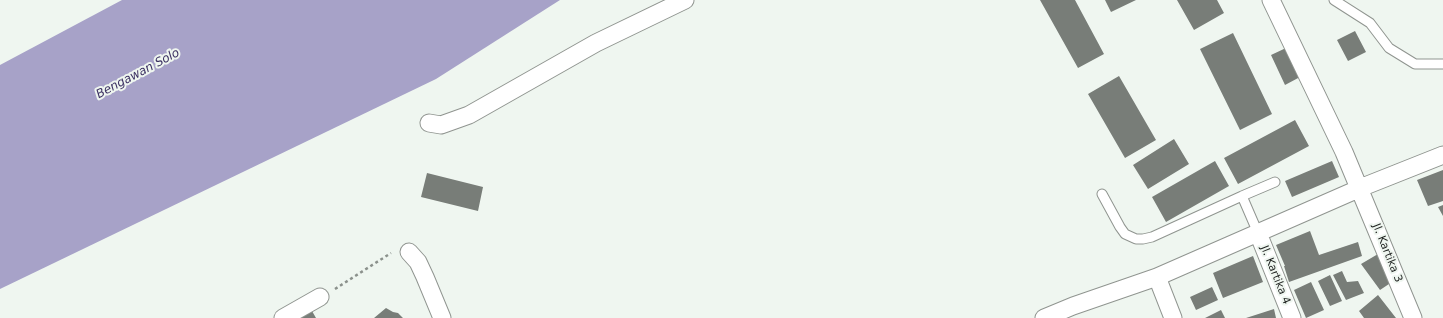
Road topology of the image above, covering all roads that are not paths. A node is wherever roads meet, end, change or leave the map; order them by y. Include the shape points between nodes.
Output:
1 (685, 0) edge
2 (1271, 0) edge
3 (1334, 0) edge
4 (1443, 64) edge
5 (429, 123) dead end
6 (1443, 155) edge
7 (1356, 181) junction
8 (1275, 182) dead end
9 (1102, 194) dead end
10 (1242, 196) junction
11 (1258, 232) junction
12 (409, 252) road end
13 (1156, 277) junction
14 (320, 297) road end
15 (1055, 316) edge
16 (283, 318) edge
17 (442, 318) edge
18 (1173, 318) edge
19 (1292, 318) edge
20 (1414, 318) edge

1 - 5 street via 596,43 469,115 441,125
2 - 7 street, Jl. Kartika 3
3 - 4 lane via 1370,23 1389,48 1415,64
6 - 7 street
7 - 11 street
7 - 20 street, Jl. Kartika 3
8 - 10 lane
9 - 10 lane via 1120,228 1136,239 1152,237
10 - 11 lane
11 - 13 street
11 - 19 street, Jl. Kartika 4
12 - 17 street via 418,262
13 - 15 street
13 - 18 street
14 - 16 street

